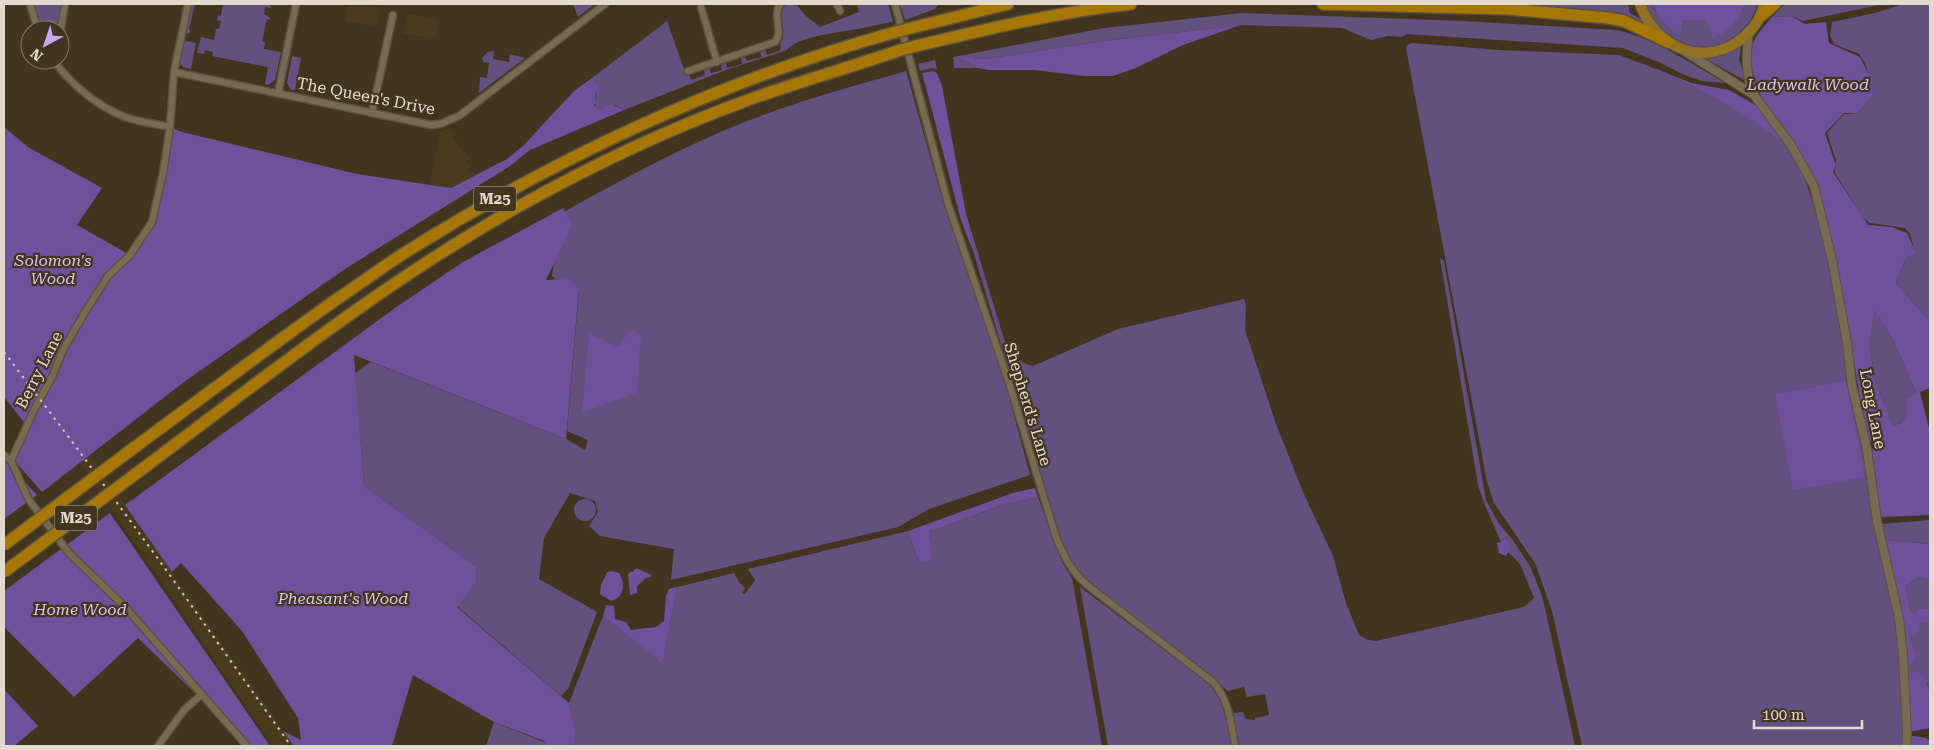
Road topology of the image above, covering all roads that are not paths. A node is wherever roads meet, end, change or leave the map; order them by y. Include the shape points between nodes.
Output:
1 (30, 4) edge
2 (65, 4) edge
3 (188, 4) edge
4 (296, 4) edge
5 (605, 4) edge
6 (780, 4) edge
7 (837, 4) edge
8 (895, 4) edge
9 (1008, 4) edge
10 (1131, 4) edge
11 (1323, 4) edge
12 (1640, 4) edge
13 (1764, 4) edge
14 (1775, 4) edge
15 (700, 7) dead end
16 (840, 11) dead end
17 (393, 15) dead end
18 (1761, 16) junction
19 (35, 20) edge
20 (62, 20) edge
21 (1749, 32) junction
22 (1668, 42) junction
23 (1679, 48) junction
24 (717, 62) junction
25 (61, 70) edge
26 (688, 71) dead end
27 (174, 72) junction
28 (278, 94) junction
29 (1754, 95) junction
30 (372, 113) junction
31 (170, 127) junction
32 (4, 455) edge
33 (10, 460) junction
34 (4, 545) edge
35 (4, 572) edge
36 (202, 694) junction
37 (158, 746) edge
38 (246, 746) edge
39 (1235, 746) edge
40 (1906, 746) edge

1 - 19 street
2 - 20 street
3 - 27 street, Berry Lane
4 - 28 street
5 - 30 street, The Queen's Drive via 459,116 431,125
6 - 24 street via 776,14 779,32 776,41
7 - 16 street
8 - 39 street, Shepherd's Lane via 948,204 1064,558 1077,577 1213,682 1228,708
9 - 34 highway, M25, bridge via 817,55 742,82 627,130 517,186 405,253 291,332
10 - 35 highway, M25, bridge via 999,26 901,50 746,101 639,146 524,204 415,269 312,341
11 - 22 highway via 1508,10 1608,18 1624,21
12 - 22 main road via 1654,30
13 - 18 main road
14 - 18 highway
15 - 24 street
17 - 30 street
18 - 21 main road
21 - 23 main road via 1722,50 1703,53
21 - 29 street, Long Lane via 1746,66
22 - 23 main road
23 - 29 street, Long Lane
24 - 26 street
25 - 31 street via 74,86 99,105 126,118
27 - 28 street, The Queen's Drive
27 - 31 street, Berry Lane
28 - 30 street, The Queen's Drive
29 - 40 street, Long Lane via 1791,145 1814,186 1832,260 1877,521 1899,618
31 - 33 street, Berry Lane via 161,188 152,222 130,256 108,276 85,312
32 - 33 street
33 - 36 street via 29,500 69,553 126,608
36 - 37 street via 184,710
36 - 38 street

